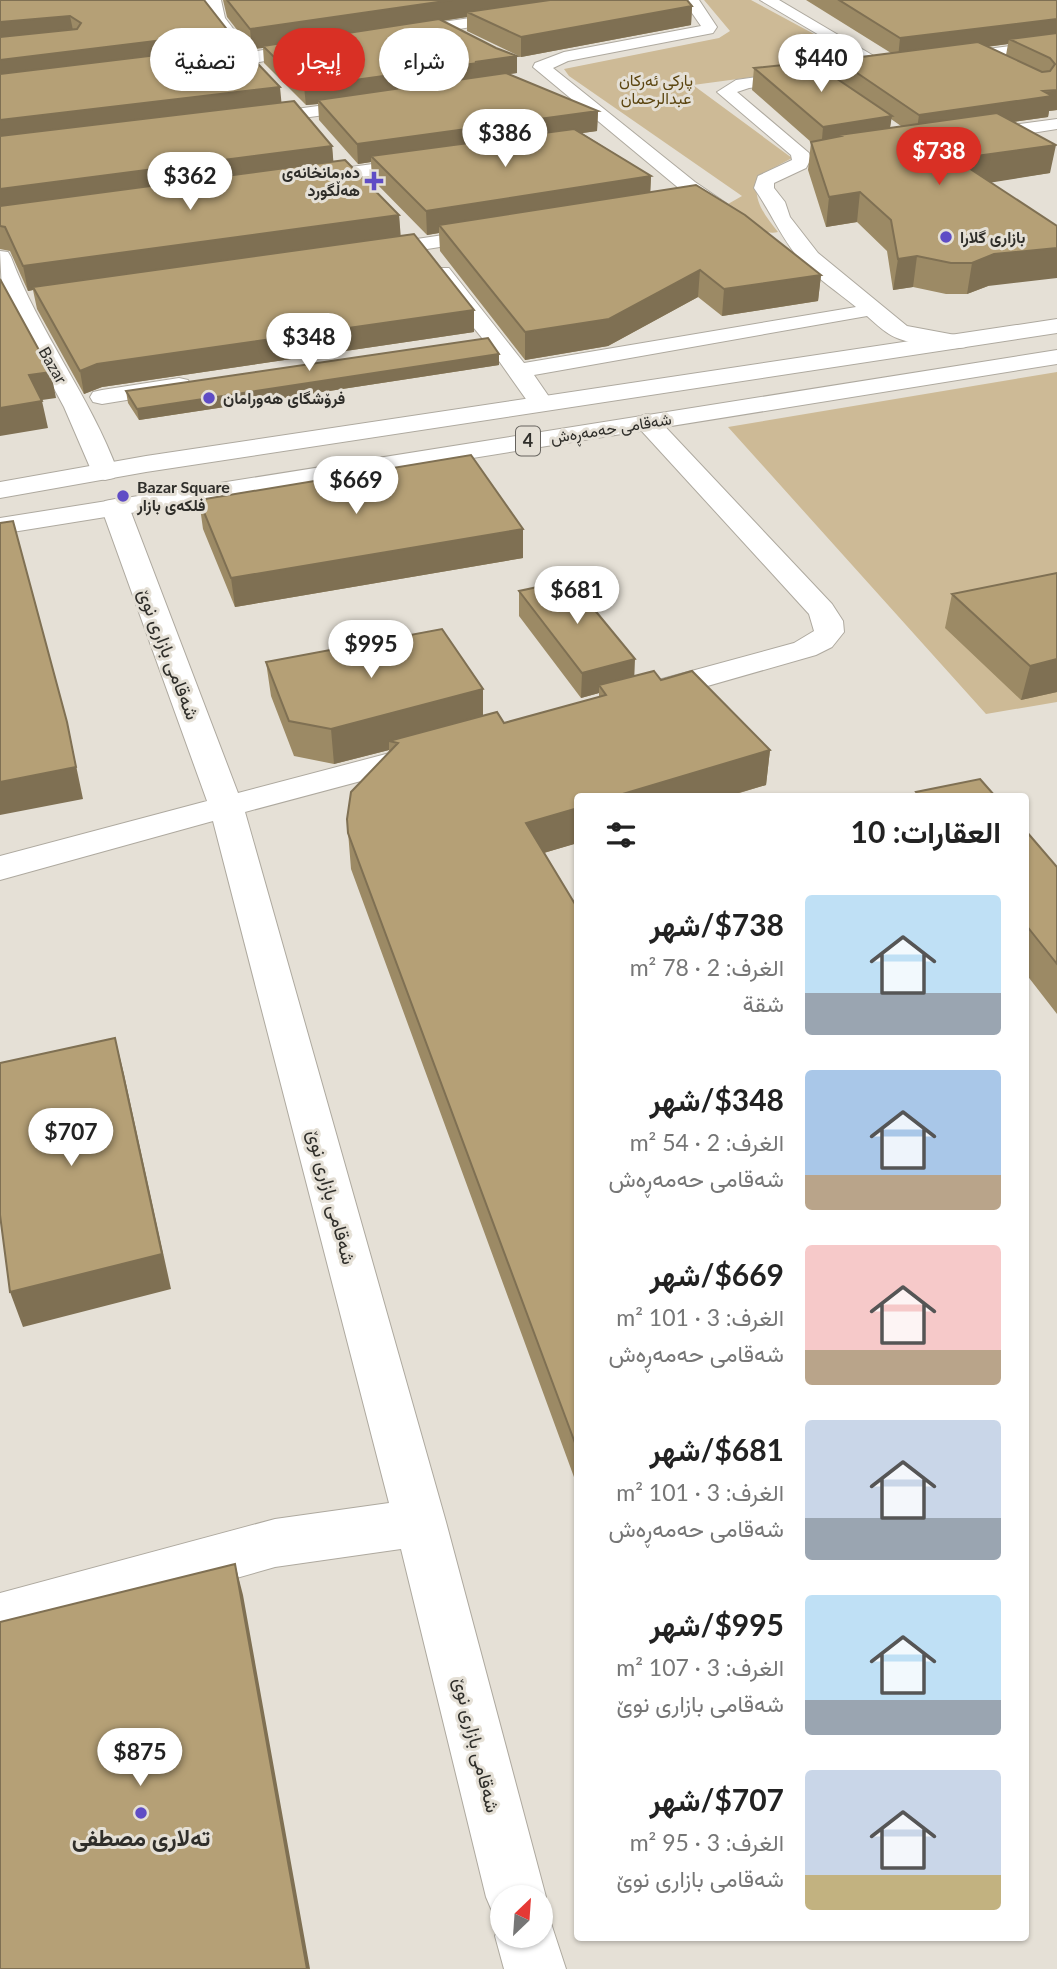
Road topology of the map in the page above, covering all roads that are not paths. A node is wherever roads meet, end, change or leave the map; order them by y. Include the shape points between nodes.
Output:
1 (214, 0) edge
2 (691, 0) edge
3 (768, 0) edge
4 (529, 14) edge
5 (440, 27) joint
6 (224, 28) edge
7 (434, 28) edge
8 (1057, 45) edge
9 (977, 55) junction
10 (938, 60) edge
11 (890, 66) edge
12 (1002, 67) edge
13 (867, 69) junction
14 (259, 70) edge
15 (265, 76) edge
16 (806, 76) junction
17 (838, 93) edge
18 (283, 95) edge
19 (389, 101) edge
20 (301, 114) junction
21 (234, 122) edge
22 (1057, 124) edge
23 (1022, 129) junction
24 (318, 134) edge
25 (625, 136) junction
26 (604, 138) dead end
27 (953, 139) edge
28 (1045, 141) edge
29 (335, 153) dead end
30 (825, 158) edge
31 (439, 161) edge
32 (799, 164) junction
33 (352, 173) junction
34 (284, 183) edge
35 (369, 191) edge
36 (709, 199) junction
37 (681, 204) edge
38 (403, 227) dead end
39 (749, 228) edge
40 (505, 232) edge
41 (781, 243) junction
42 (421, 245) junction
43 (352, 255) edge
44 (0, 257) edge
45 (42, 298) edge
46 (18, 302) junction
47 (1057, 326) edge
48 (866, 335) junction
49 (958, 342) junction
50 (1057, 357) edge
51 (517, 371) junction
52 (198, 383) edge
53 (102, 397) dead end
54 (542, 404) junction
55 (647, 422) junction
56 (0, 490) edge
57 (110, 490) junction
58 (0, 526) edge
59 (621, 700) edge
60 (450, 747) edge
61 (226, 808) junction
62 (0, 868) edge
63 (420, 1522) junction
64 (0, 1619) edge
65 (513, 1885) edge
66 (529, 1948) edge
67 (535, 1969) edge

1 - 6 main road via 217,19
2 - 25 main road via 707,30 565,57 541,67 539,74
3 - 13 main road via 871,57 876,62
4 - 5 main road
5 - 7 main road
8 - 9 main road
9 - 10 main road
9 - 12 main road
11 - 13 main road
13 - 16 main road
14 - 15 main road
16 - 17 main road
16 - 32 main road via 736,85 726,92 800,153 803,159
18 - 20 main road
19 - 20 main road
20 - 21 main road
20 - 24 main road
22 - 23 main road
23 - 27 main road
23 - 28 main road
25 - 26 main road
25 - 36 main road
29 - 33 main road
30 - 32 main road
31 - 33 main road
32 - 41 main road via 765,180
33 - 34 main road
33 - 35 main road
36 - 37 main road
36 - 39 main road
38 - 42 main road
40 - 42 main road
41 - 48 main road
41 - 49 main road via 810,258 899,331
42 - 43 main road
42 - 51 main road via 483,341
44 - 46 main road, Bazar
45 - 46 main road
46 - 57 main road, Bazar via 65,383 100,456
47 - 49 main road, شەقامی حەمەڕەش / 4
48 - 49 main road, شەقامی حەمەڕەش / 4
48 - 51 main road
48 - 54 main road, شەقامی حەمەڕەش / 4
50 - 55 main road, شەقامی حەمەڕەش / 4
51 - 54 main road
52 - 53 main road
54 - 57 main road, شەقامی حەمەڕەش / 4
55 - 57 main road, شەقامی حەمەڕەش / 4
55 - 59 main road via 811,597 828,621 829,632 805,649
56 - 57 main road, شەقامی حەمەڕەش / 4
57 - 58 main road, شەقامی حەمەڕەش / 4
57 - 61 main road, شەقامی بازاری نوێ
60 - 61 main road
61 - 62 main road
61 - 63 main road, شەقامی بازاری نوێ
63 - 64 main road via 275,1543
63 - 65 main road, شەقامی بازاری نوێ
66 - 67 main road

